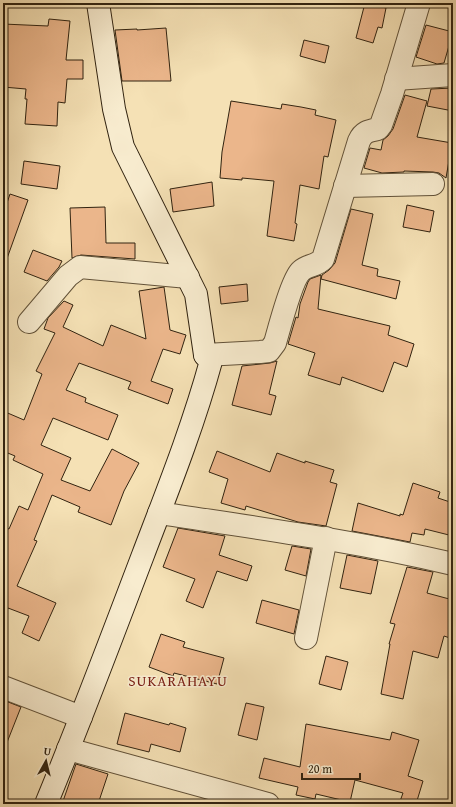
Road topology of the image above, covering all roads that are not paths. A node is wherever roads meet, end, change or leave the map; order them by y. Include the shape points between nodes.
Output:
1 (98, 3) edge
2 (419, 3) edge
3 (453, 75) edge
4 (396, 79) junction
5 (433, 184) dead end
6 (345, 186) junction
7 (188, 277) junction
8 (29, 322) dead end
9 (205, 355) junction
10 (159, 513) junction
11 (326, 538) junction
12 (453, 564) edge
13 (306, 638) dead end
14 (3, 687) edge
15 (81, 717) junction
16 (68, 749) junction
17 (46, 804) edge
18 (268, 804) edge

1 - 7 street via 122,147
2 - 4 street
3 - 4 street
4 - 6 street via 380,127 365,132 359,141
5 - 6 street
6 - 9 street via 323,259 301,271 295,281 275,343 269,350 260,352
7 - 8 street via 80,267 68,276
7 - 9 street via 196,294
9 - 10 street via 211,361 203,392
10 - 11 street
10 - 15 street
11 - 12 street
11 - 13 street
14 - 15 street
15 - 16 street
16 - 17 street
16 - 18 street

